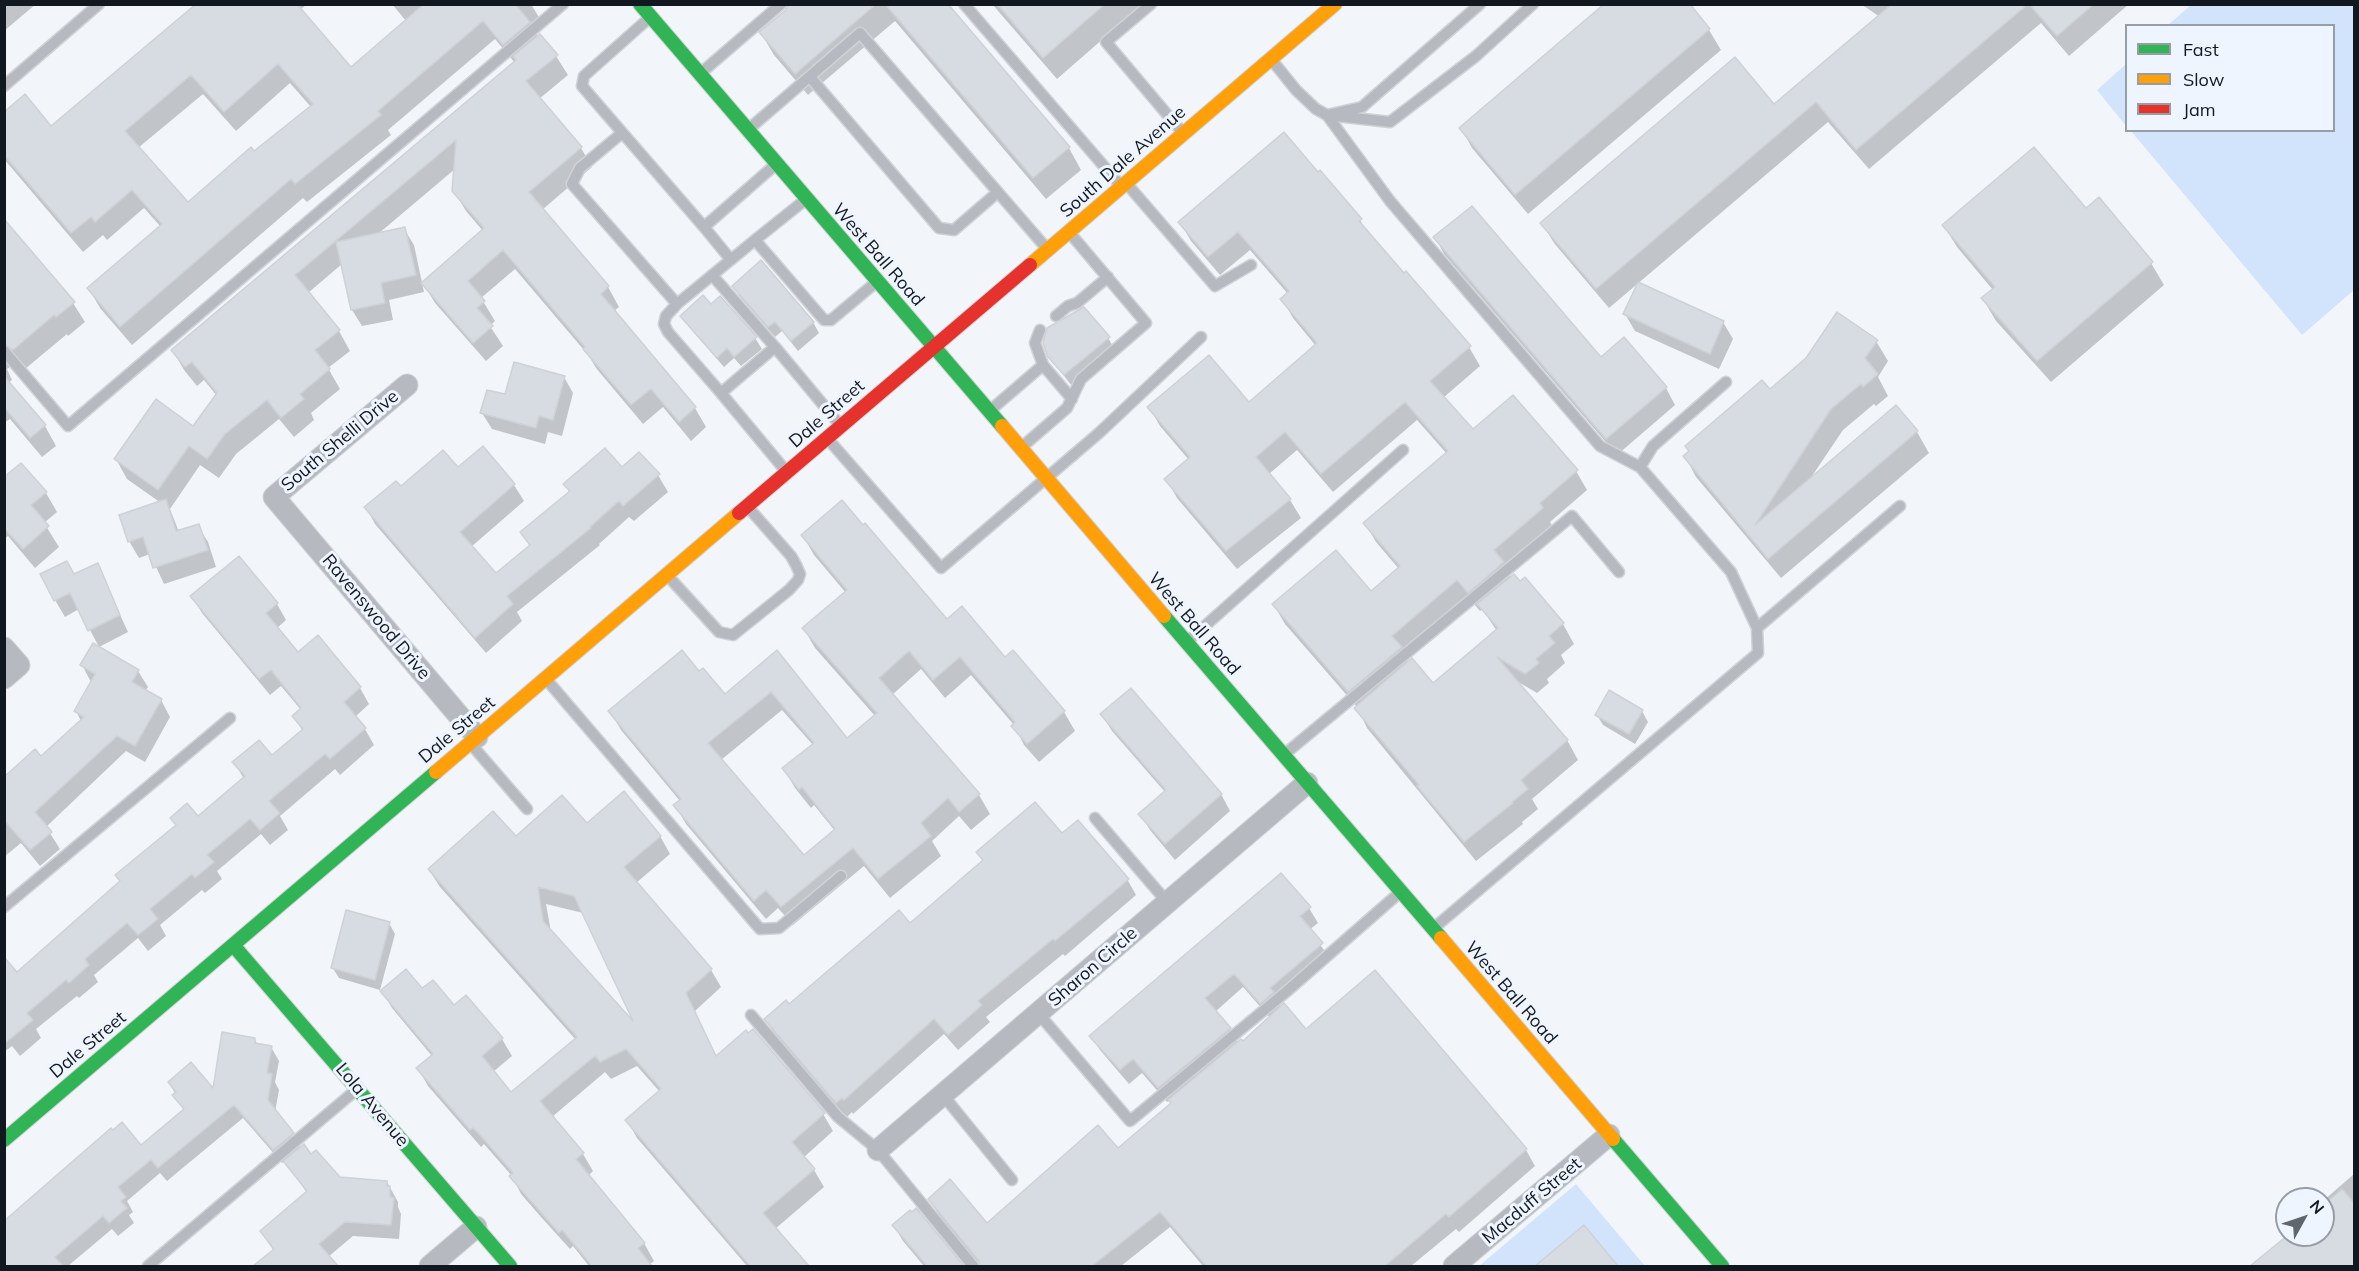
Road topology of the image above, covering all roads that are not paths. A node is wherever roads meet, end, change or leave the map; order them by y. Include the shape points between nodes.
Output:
1 (99, 4) edge
2 (562, 4) edge
3 (640, 4) edge
4 (781, 4) edge
5 (964, 4) edge
6 (1151, 4) edge
7 (1480, 4) edge
8 (1533, 4) edge
9 (1330, 6) edge
10 (650, 17) junction
11 (1271, 59) junction
12 (700, 74) junction
13 (810, 76) junction
14 (4, 86) edge
15 (1327, 115) junction
16 (748, 130) junction
17 (622, 133) junction
18 (1184, 134) junction
19 (776, 164) junction
20 (1124, 185) junction
21 (998, 192) junction
22 (806, 200) junction
23 (704, 227) junction
24 (1069, 232) junction
25 (755, 240) junction
26 (1048, 250) junction
27 (731, 260) junction
28 (1251, 265) dead end
29 (712, 275) junction
30 (1108, 277) junction
31 (877, 282) junction
32 (677, 304) junction
33 (1056, 316) dead end
34 (1040, 330) dead end
35 (1201, 338) dead end
36 (775, 347) junction
37 (933, 347) junction
38 (4, 351) edge
39 (1042, 365) junction
40 (1726, 382) dead end
41 (407, 384) dead end
42 (721, 393) junction
43 (1072, 399) junction
44 (988, 412) junction
45 (841, 426) junction
46 (827, 438) junction
47 (1020, 448) junction
48 (1403, 450) dead end
49 (1640, 466) junction
50 (787, 472) junction
51 (1045, 477) junction
52 (274, 497) joint
53 (747, 506) junction
54 (1900, 506) dead end
55 (1619, 572) dead end
56 (667, 575) junction
57 (1757, 628) junction
58 (1186, 642) junction
59 (4, 648) edge
60 (12, 672) edge
61 (546, 678) junction
62 (230, 718) dead end
63 (474, 740) junction
64 (1283, 755) junction
65 (1307, 783) junction
66 (527, 809) dead end
67 (1095, 818) dead end
68 (841, 876) dead end
69 (1400, 891) junction
70 (1167, 902) junction
71 (4, 907) edge
72 (1433, 930) junction
73 (233, 945) junction
74 (1038, 1013) junction
75 (751, 1015) dead end
76 (358, 1088) junction
77 (943, 1095) junction
78 (1609, 1135) junction
79 (4, 1140) edge
80 (878, 1150) junction
81 (1012, 1180) dead end
82 (476, 1227) junction
83 (148, 1266) edge
84 (430, 1266) edge
85 (510, 1266) edge
86 (973, 1266) edge
87 (1454, 1266) edge
88 (1722, 1266) edge

1 - 14 lane
2 - 38 lane via 68,426
3 - 10 street, West Ball Road
4 - 12 lane
5 - 20 lane
6 - 18 lane via 1106,42
7 - 15 lane via 1362,107
8 - 15 lane via 1476,56 1390,122
9 - 11 street, South Dale Avenue
10 - 12 street, West Ball Road
10 - 17 lane via 581,81
11 - 15 lane via 1296,90
11 - 18 street, South Dale Avenue
12 - 16 street, West Ball Road
13 - 16 lane
13 - 21 lane via 939,228 954,230
13 - 21 lane via 860,33
15 - 49 lane via 1390,201 1600,446
16 - 19 street, West Ball Road
17 - 23 lane
17 - 32 lane via 580,168 572,183
18 - 20 street, South Dale Avenue
19 - 22 street, West Ball Road
19 - 23 lane
20 - 24 street, South Dale Avenue
20 - 28 lane via 1215,286
21 - 26 lane
22 - 25 lane
22 - 31 street, West Ball Road
23 - 27 lane
24 - 26 street, South Dale Avenue
24 - 30 lane
25 - 27 lane
25 - 31 lane via 824,320 831,320
26 - 37 street, South Dale Avenue
27 - 29 lane
29 - 32 lane
29 - 36 lane
30 - 33 lane
30 - 43 lane via 1146,323 1081,379
31 - 37 street, West Ball Road
32 - 42 lane via 664,324
34 - 39 lane via 1035,344
35 - 51 lane via 1099,433
36 - 42 lane
36 - 45 lane
37 - 44 street, West Ball Road
37 - 45 street, Dale Street
39 - 43 lane
39 - 44 lane
40 - 49 lane via 1653,446
41 - 52 street, South Shelli Drive
42 - 50 lane
43 - 47 lane via 1067,408
44 - 47 street, West Ball Road
45 - 46 street, Dale Street
46 - 50 street, Dale Street
46 - 51 lane via 941,568
47 - 51 street, West Ball Road
48 - 58 lane
49 - 57 lane via 1731,572
50 - 53 street, Dale Street
51 - 58 street, West Ball Road
52 - 63 street, Ravenswood Drive
53 - 56 street, Dale Street
53 - 56 lane via 796,565 800,574 789,590 733,635 719,632
54 - 57 lane
55 - 64 lane via 1572,516
56 - 61 street, Dale Street
57 - 72 lane via 1758,653
58 - 64 street, West Ball Road
59 - 60 street
61 - 63 street, Dale Street
61 - 68 lane via 760,929 779,928
62 - 71 lane
63 - 66 lane
63 - 73 street, Dale Street
64 - 65 street, West Ball Road
65 - 69 street, West Ball Road
65 - 70 street, Sharon Circle
67 - 70 lane
69 - 72 street, West Ball Road
69 - 74 lane via 1130,1121
70 - 74 street, Sharon Circle
72 - 78 street, West Ball Road
73 - 76 street, Lola Avenue
73 - 79 street, Dale Street
74 - 77 street, Sharon Circle
75 - 80 lane via 838,1117
76 - 82 street, Lola Avenue
76 - 83 lane
77 - 80 street, Sharon Circle
77 - 81 lane
78 - 87 street, Macduff Street
78 - 88 street, West Ball Road
80 - 86 lane
82 - 84 street
82 - 85 street, Lola Avenue

